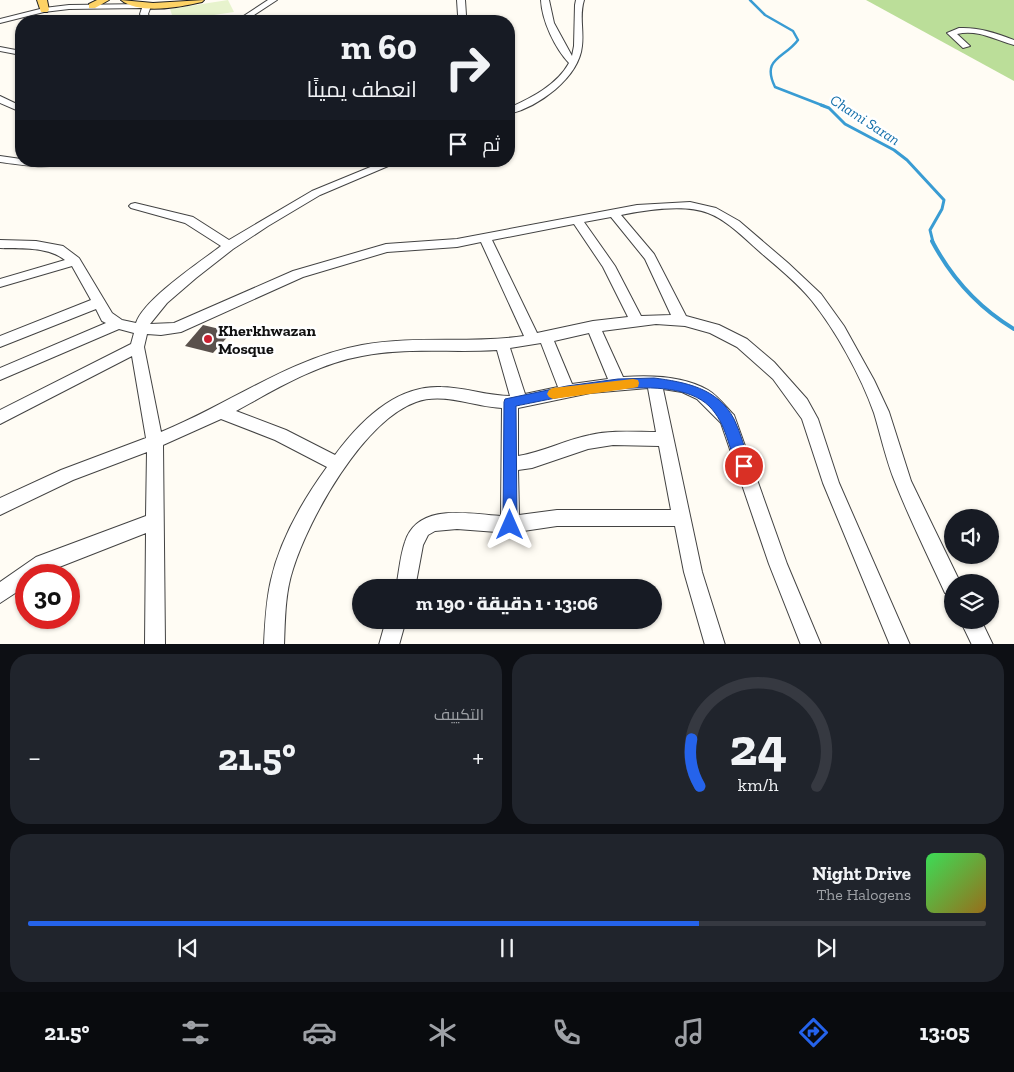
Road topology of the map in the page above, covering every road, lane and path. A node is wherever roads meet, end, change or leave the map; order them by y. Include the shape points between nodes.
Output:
1 (104, 0) edge
2 (126, 0) edge
3 (198, 0) edge
4 (272, 0) edge
5 (461, 0) edge
6 (545, 0) edge
7 (580, 0) edge
8 (43, 5) edge
9 (92, 6) junction
10 (147, 6) junction
11 (15, 15) edge
12 (16, 15) edge
13 (144, 15) edge
14 (249, 15) edge
15 (462, 15) edge
16 (0, 21) edge
17 (1014, 43) edge
18 (966, 46) dead end
19 (0, 49) edge
20 (15, 52) edge
21 (573, 62) junction
22 (0, 99) edge
23 (15, 105) edge
24 (515, 108) edge
25 (0, 159) edge
26 (15, 161) edge
27 (380, 167) edge
28 (134, 206) dead end
29 (613, 212) junction
30 (576, 219) junction
31 (485, 237) junction
32 (0, 244) edge
33 (228, 246) junction
34 (75, 261) junction
35 (0, 284) edge
36 (99, 302) junction
37 (681, 321) junction
38 (638, 322) junction
39 (118, 324) junction
40 (593, 326) junction
41 (140, 329) junction
42 (539, 338) junction
43 (0, 342) edge
44 (502, 344) junction
45 (137, 347) junction
46 (0, 374) edge
47 (654, 383) junction
48 (618, 384) junction
49 (567, 391) junction
50 (515, 401) junction
51 (220, 412) junction
52 (0, 417) edge
53 (666, 439) junction
54 (155, 442) junction
55 (510, 464) junction
56 (338, 465) junction
57 (0, 506) edge
58 (681, 518) junction
59 (156, 521) junction
60 (510, 525) junction
61 (43, 564) edge
62 (946, 574) edge
63 (407, 579) edge
64 (15, 583) edge
65 (0, 592) edge
66 (393, 629) edge
67 (975, 629) edge
68 (155, 644) edge
69 (274, 644) edge
70 (389, 644) edge
71 (715, 644) edge
72 (811, 644) edge
73 (900, 644) edge
74 (983, 644) edge

1 - 9 main road
2 - 10 main road
3 - 10 main road
4 - 14 street
5 - 15 street
6 - 21 street via 546,11 568,59
7 - 21 street via 577,7 577,56
8 - 9 street
8 - 12 street
9 - 10 street
10 - 13 street
11 - 16 street
17 - 18 street via 974,31 951,33
19 - 20 street
21 - 24 street via 550,90
22 - 23 street
25 - 26 street
27 - 33 street via 316,193
28 - 33 street via 188,220
29 - 30 street
29 - 37 street via 650,257
29 - 62 street via 664,205 690,205 712,210 735,224 816,297 867,380 903,481
30 - 31 street
30 - 38 street via 609,266
31 - 41 street via 368,253 298,274 176,328
31 - 42 street
32 - 34 street via 59,249
33 - 41 street via 162,300
34 - 35 street
34 - 36 street
36 - 39 street via 107,317
36 - 43 street
37 - 38 street
37 - 73 street via 719,330 743,344 776,375 808,415 850,532
38 - 40 street
39 - 41 street
39 - 46 street
40 - 42 street
40 - 48 street
41 - 45 street
42 - 44 street
42 - 49 street
44 - 50 street
44 - 51 street via 404,345 344,355
45 - 52 street
45 - 54 street
47 - 48 street
47 - 53 street
47 - 72 street via 699,392 713,402 728,420 778,564
48 - 49 street
49 - 50 street
50 - 55 street
50 - 56 street via 437,392 398,403 377,418
51 - 54 street
51 - 56 street via 272,430
53 - 55 street via 613,438 588,442 532,461
53 - 58 street
54 - 57 street via 80,469
54 - 59 street
55 - 60 street
56 - 69 street via 300,526 283,570 275,613
58 - 60 street via 557,518
58 - 71 street via 692,572
59 - 61 street
59 - 68 street
60 - 63 street via 457,521 433,523 422,529 414,542
64 - 65 street
66 - 70 street
67 - 74 street

